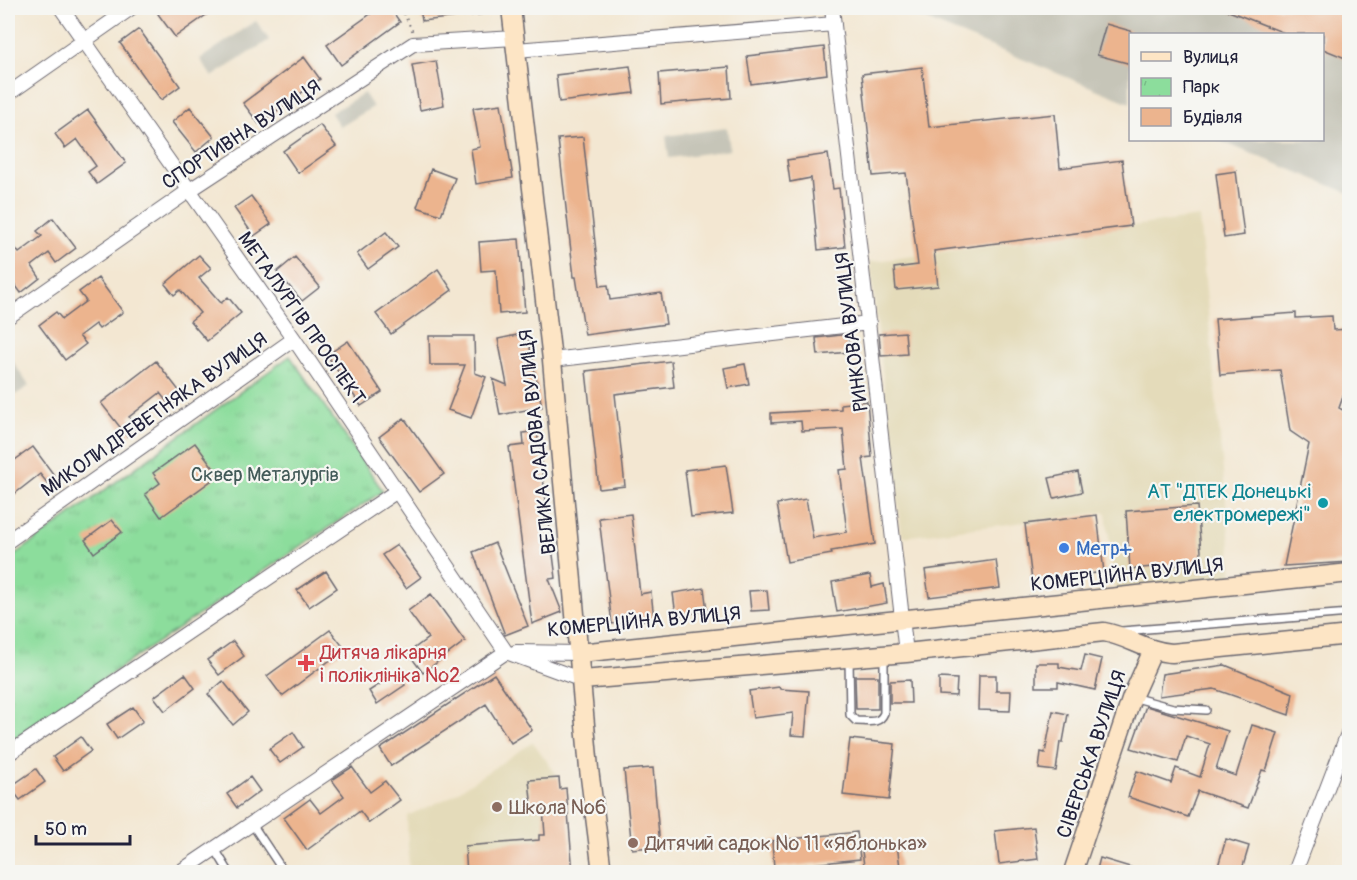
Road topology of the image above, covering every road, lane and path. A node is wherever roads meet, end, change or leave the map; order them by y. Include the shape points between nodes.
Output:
1 (61, 8) edge
2 (131, 8) edge
3 (401, 8) edge
4 (512, 8) edge
5 (832, 8) edge
6 (834, 24) junction
7 (85, 40) junction
8 (418, 44) junction
9 (515, 44) junction
10 (8, 94) edge
11 (190, 190) junction
12 (8, 317) edge
13 (869, 322) junction
14 (294, 339) junction
15 (552, 360) junction
16 (397, 491) junction
17 (8, 541) edge
18 (1350, 573) edge
19 (1350, 613) edge
20 (904, 621) junction
21 (821, 627) junction
22 (1104, 632) junction
23 (1350, 635) edge
24 (1153, 650) junction
25 (506, 652) junction
26 (906, 652) junction
27 (579, 653) junction
28 (884, 654) junction
29 (849, 657) junction
30 (825, 659) junction
31 (582, 680) junction
32 (1132, 698) junction
33 (1206, 710) dead end
34 (1350, 728) edge
35 (8, 753) edge
36 (252, 824) junction
37 (215, 849) junction
38 (180, 873) edge
39 (229, 873) edge
40 (284, 873) edge
41 (602, 873) edge
42 (1073, 873) edge
43 (1295, 873) edge

1 - 7 street, МЕТАЛУРГІВ ПРОСПЕКТ
2 - 7 street
3 - 8 path
4 - 9 street, ВЕЛИКА САДОВА ВУЛИЦЯ
5 - 6 street, РИНКОВА ВУЛИЦЯ
6 - 9 street, СПОРТИВНА ВУЛИЦЯ
6 - 13 street, РИНКОВА ВУЛИЦЯ
7 - 10 street
7 - 11 street, МЕТАЛУРГІВ ПРОСПЕКТ
8 - 9 street, СПОРТИВНА ВУЛИЦЯ
8 - 11 street, СПОРТИВНА ВУЛИЦЯ via 412,44
9 - 15 street, ВЕЛИКА САДОВА ВУЛИЦЯ
11 - 12 street, СПОРТИВНА ВУЛИЦЯ
11 - 14 street, МЕТАЛУРГІВ ПРОСПЕКТ
13 - 15 street
13 - 20 street, РИНКОВА ВУЛИЦЯ
14 - 16 street, МЕТАЛУРГІВ ПРОСПЕКТ
14 - 17 street, МИКОЛИ ДРЕВЕТНЯКА ВУЛИЦЯ
15 - 27 street, ВЕЛИКА САДОВА ВУЛИЦЯ
16 - 25 street, МЕТАЛУРГІВ ПРОСПЕКТ
16 - 35 street
18 - 20 street, КОМЕРЦІЙНА ВУЛИЦЯ
19 - 22 lane
20 - 21 street, КОМЕРЦІЙНА ВУЛИЦЯ
20 - 26 street, РИНКОВА ВУЛИЦЯ
21 - 27 street, КОМЕРЦІЙНА ВУЛИЦЯ
21 - 30 street
22 - 24 street, КОМЕРЦІЙНА ВУЛИЦЯ
22 - 26 street, КОМЕРЦІЙНА ВУЛИЦЯ
23 - 24 street, КОМЕРЦІЙНА ВУЛИЦЯ via 1181,652
24 - 32 street, СІВЕРСЬКА ВУЛИЦЯ
25 - 27 street, КОМЕРЦІЙНА ВУЛИЦЯ
25 - 31 street, КОМЕРЦІЙНА ВУЛИЦЯ
25 - 36 street
26 - 28 street, КОМЕРЦІЙНА ВУЛИЦЯ
27 - 31 street, ВЕЛИКА САДОВА ВУЛИЦЯ
28 - 29 street, КОМЕРЦІЙНА ВУЛИЦЯ
28 - 29 lane via 884,713 877,722 856,721 850,715
29 - 30 street, КОМЕРЦІЙНА ВУЛИЦЯ
30 - 31 street, КОМЕРЦІЙНА ВУЛИЦЯ
31 - 41 street, ВЕЛИКА САДОВА ВУЛИЦЯ
32 - 33 lane via 1173,708
32 - 42 street, СІВЕРСЬКА ВУЛИЦЯ
34 - 43 street
36 - 37 street
36 - 40 lane
37 - 38 street
37 - 39 lane

